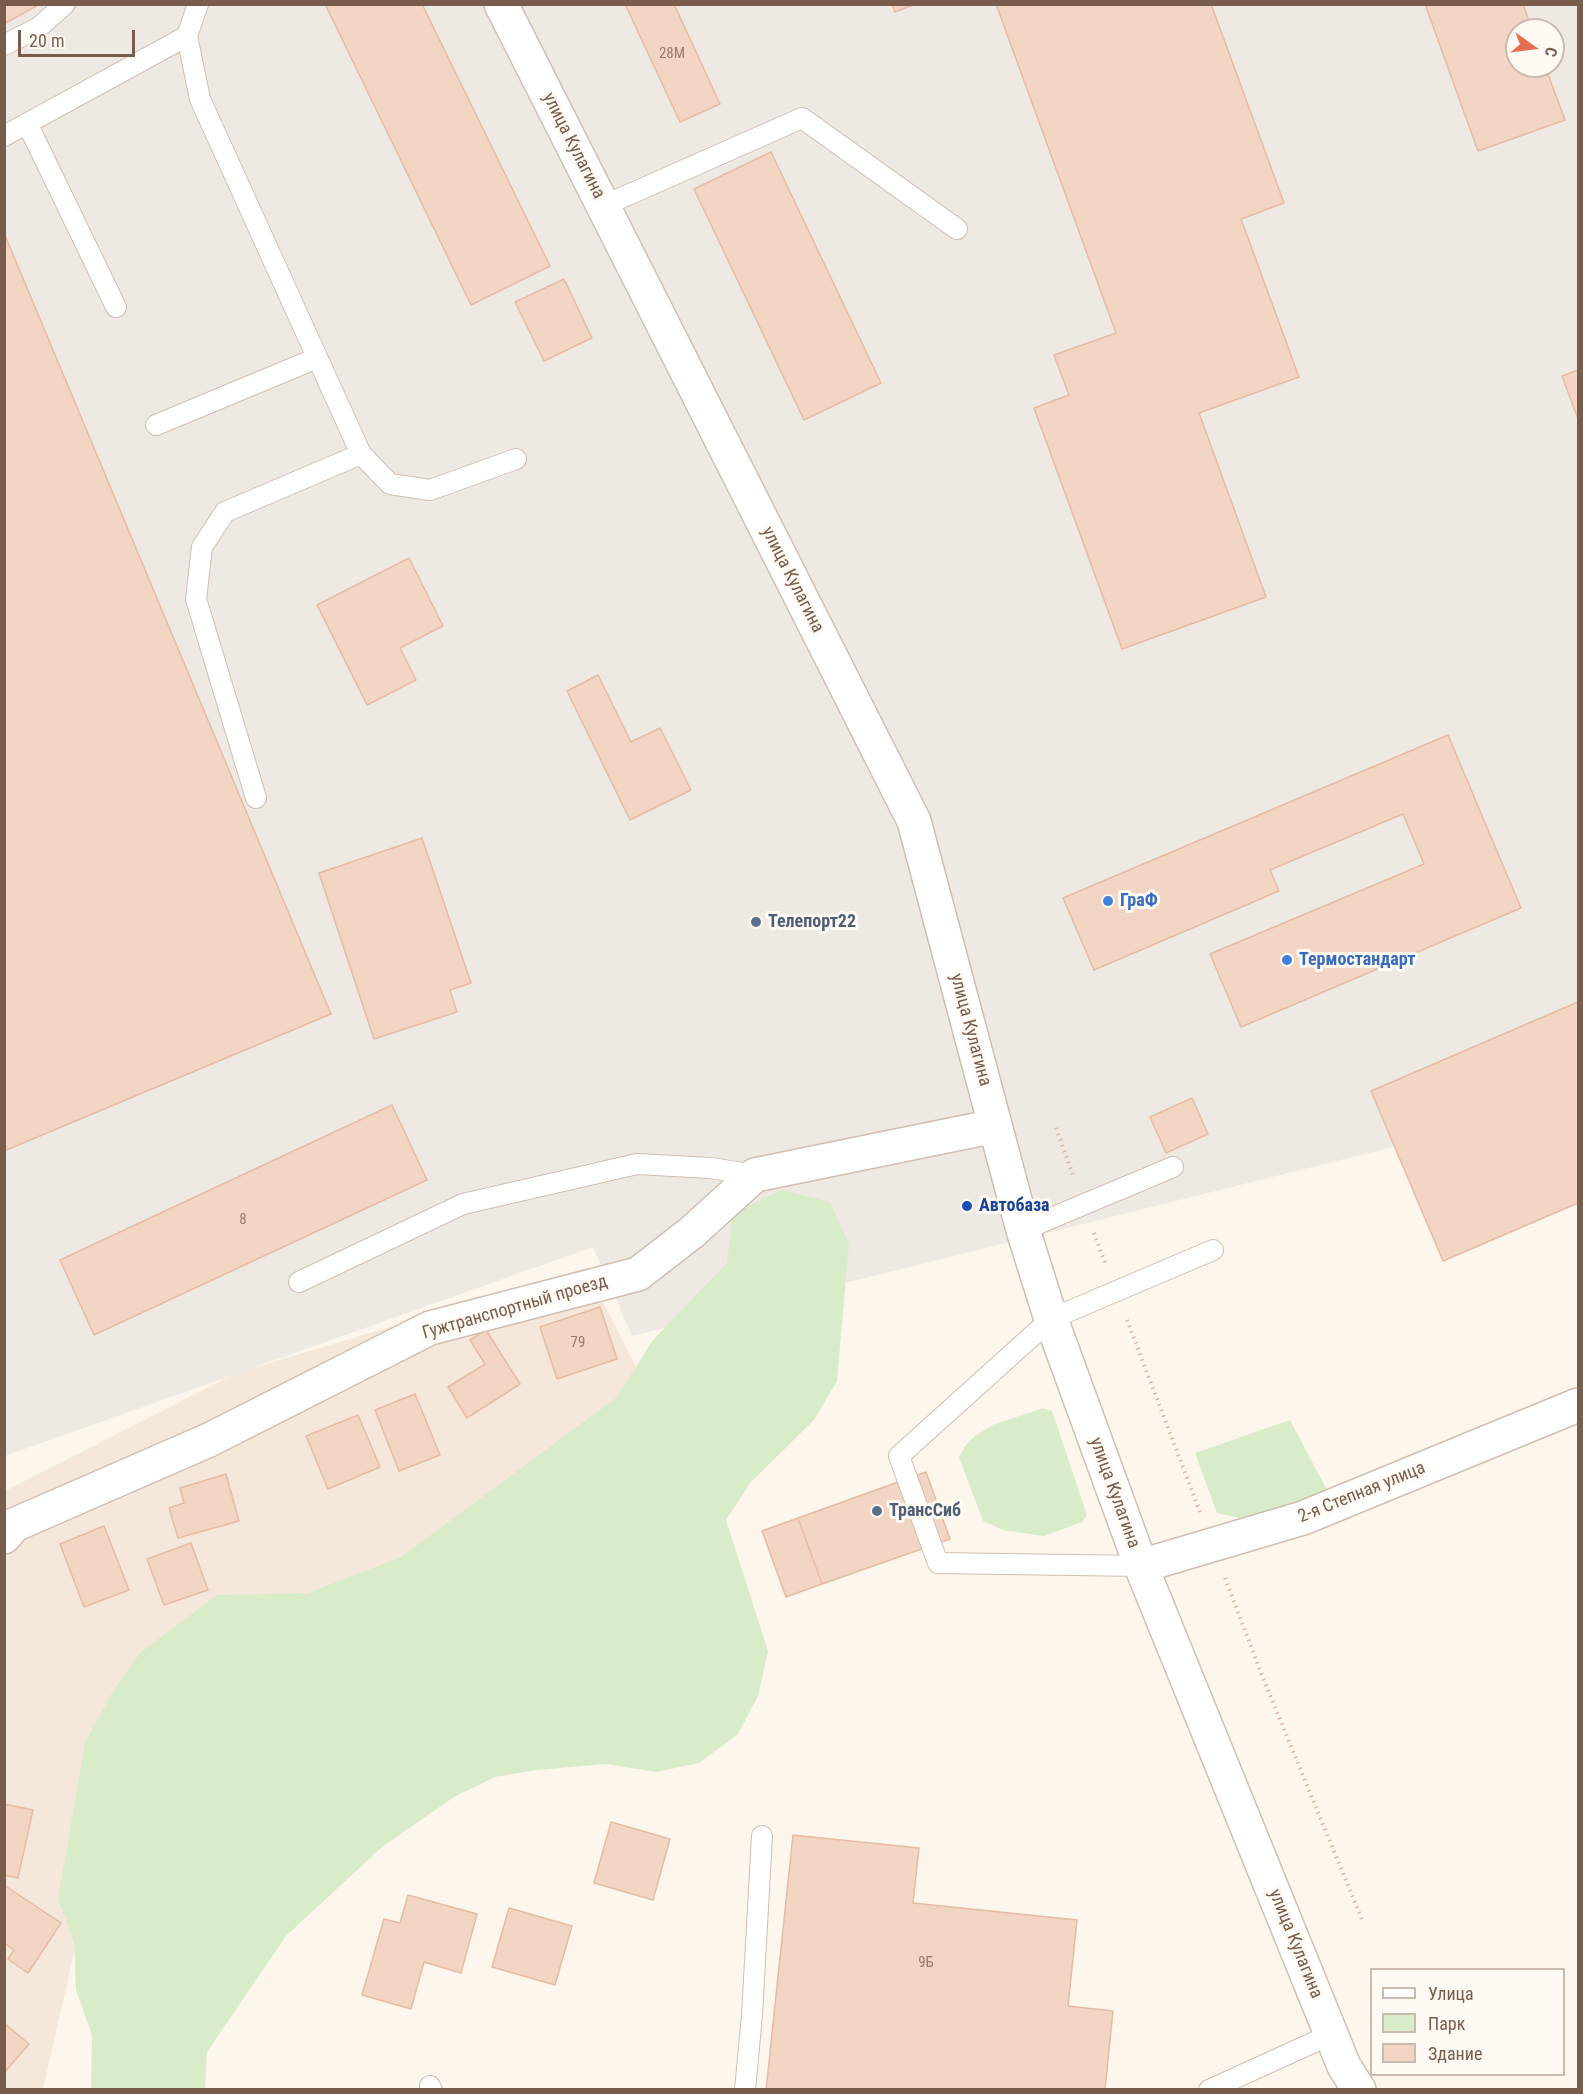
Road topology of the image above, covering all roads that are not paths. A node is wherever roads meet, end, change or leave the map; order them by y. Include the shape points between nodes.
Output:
1 (65, 4) edge
2 (198, 4) edge
3 (501, 4) edge
4 (187, 36) junction
5 (4, 45) edge
6 (28, 125) junction
7 (4, 136) edge
8 (603, 206) junction
9 (957, 230) dead end
10 (116, 307) dead end
11 (317, 358) junction
12 (156, 425) dead end
13 (361, 454) junction
14 (516, 459) dead end
15 (256, 798) dead end
16 (995, 1126) junction
17 (1173, 1167) dead end
18 (755, 1174) junction
19 (1023, 1230) junction
20 (1213, 1250) dead end
21 (299, 1282) dead end
22 (1051, 1319) junction
23 (1578, 1405) edge
24 (4, 1537) edge
25 (1141, 1566) junction
26 (762, 1836) dead end
27 (1332, 2034) junction
28 (745, 2090) edge
29 (1209, 2090) edge
30 (1359, 2090) edge

1 - 5 lane via 38,27
2 - 4 lane
3 - 8 street, улица Кулагина
4 - 6 lane
4 - 11 lane via 200,99
6 - 7 lane
6 - 10 lane
8 - 9 lane via 802,118
8 - 16 street, улица Кулагина via 914,821
11 - 12 lane
11 - 13 lane
13 - 14 lane via 390,484 430,490
13 - 15 lane via 225,512 202,547 196,599
16 - 18 street
16 - 19 street, улица Кулагина
17 - 19 lane
18 - 21 lane via 637,1164 463,1204
18 - 24 street, Гужтранспортный проезд via 691,1233 638,1274 430,1328 209,1440 14,1525
19 - 22 street, улица Кулагина
20 - 22 lane
22 - 25 street, улица Кулагина
22 - 25 lane via 899,1456 938,1563
23 - 25 street, 2-я Степная улица via 1303,1518
25 - 27 street, улица Кулагина
26 - 28 lane
27 - 29 lane
27 - 30 street, улица Кулагина via 1344,2066

